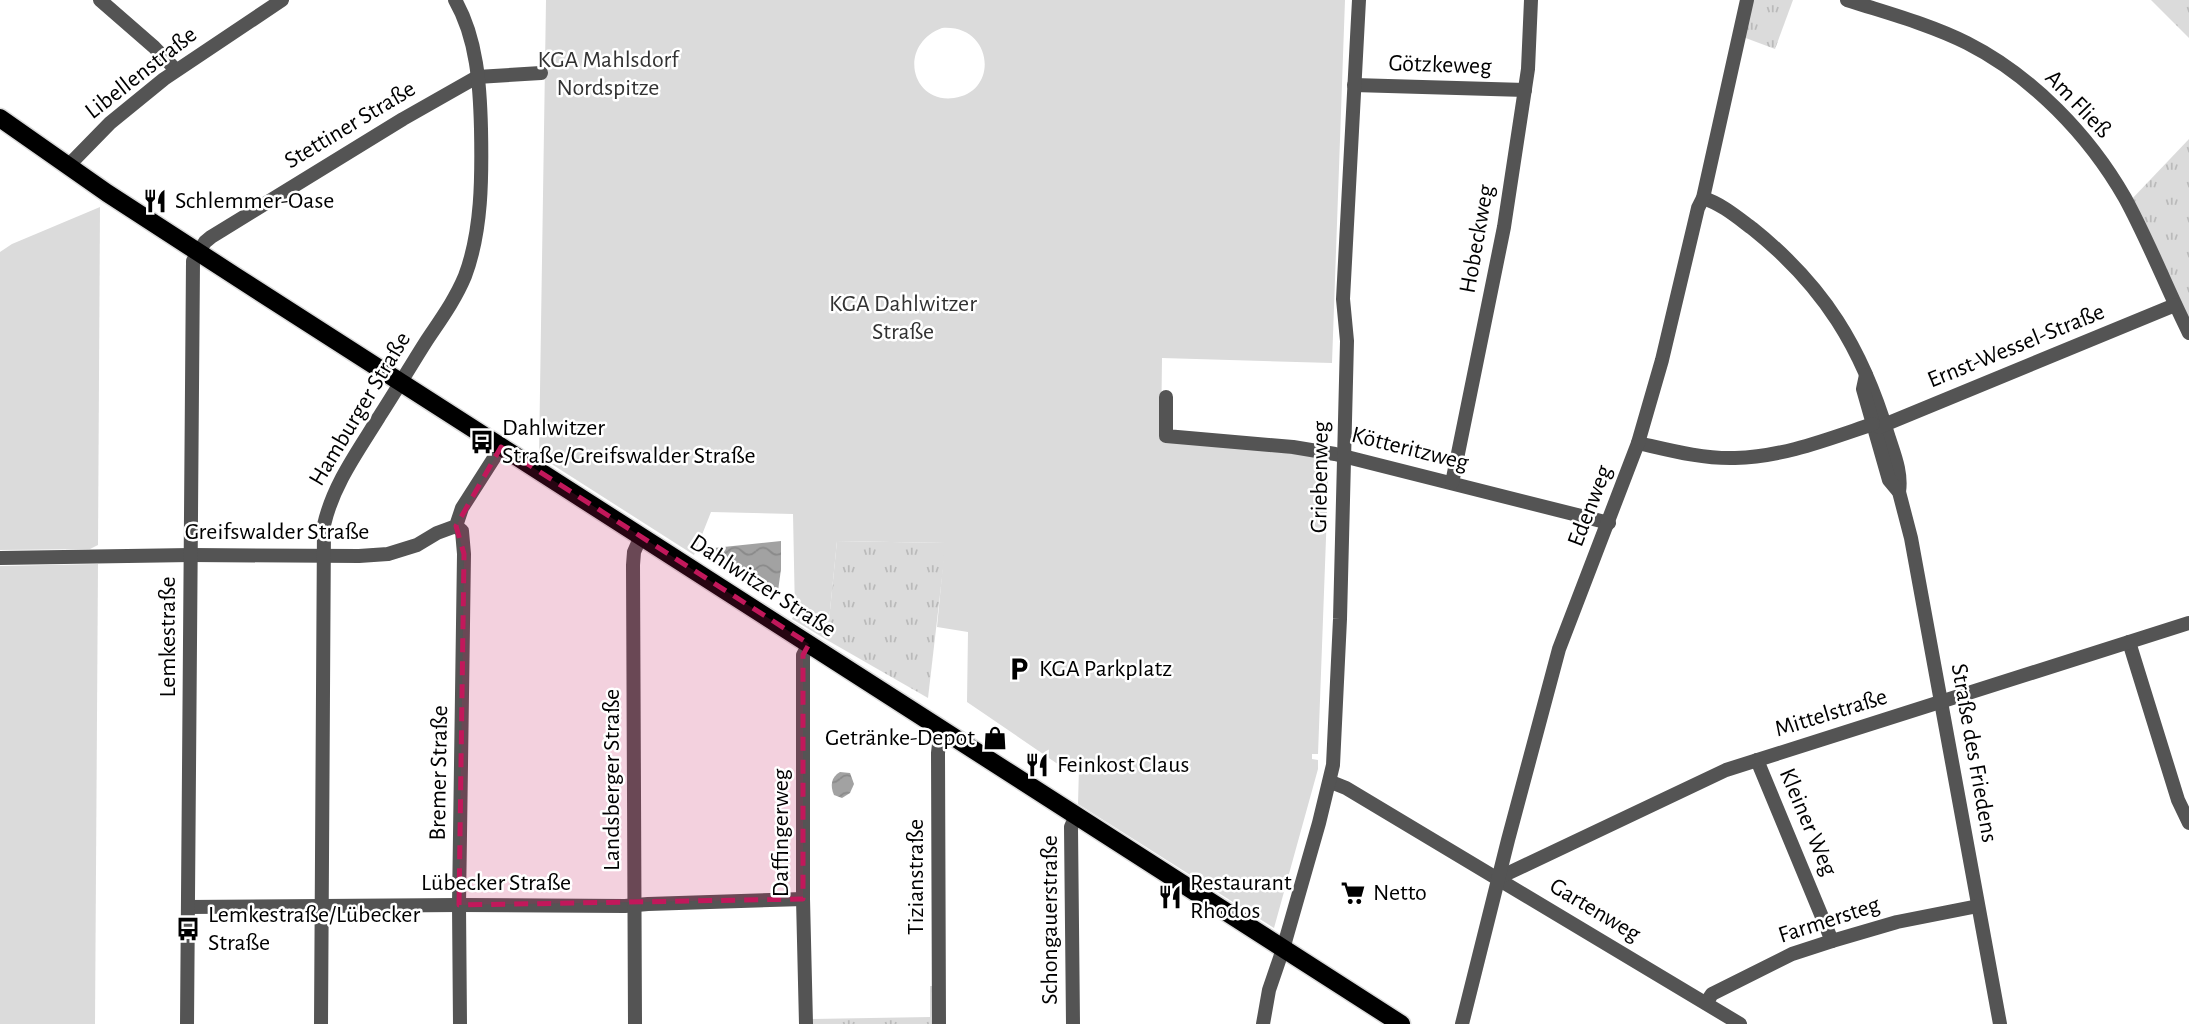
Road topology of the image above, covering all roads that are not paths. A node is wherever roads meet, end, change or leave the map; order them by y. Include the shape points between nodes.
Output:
1 (100, 0) edge
2 (282, 0) edge
3 (455, 0) edge
4 (1359, 0) edge
5 (1531, 0) edge
6 (1747, 0) edge
7 (1847, 0) edge
8 (176, 70) junction
9 (541, 73) dead end
10 (477, 77) junction
11 (1354, 85) junction
12 (1525, 90) junction
13 (0, 118) edge
14 (68, 166) junction
15 (1703, 198) junction
16 (198, 252) junction
17 (2175, 305) junction
18 (2189, 333) edge
19 (401, 383) junction
20 (1166, 397) dead end
21 (1877, 426) junction
22 (1638, 443) junction
23 (501, 447) junction
24 (1343, 457) junction
25 (1452, 483) junction
26 (1609, 523) junction
27 (456, 526) junction
28 (641, 536) junction
29 (191, 555) junction
30 (323, 555) junction
31 (0, 558) edge
32 (2189, 623) edge
33 (2129, 642) junction
34 (809, 644) junction
35 (1942, 702) junction
36 (946, 732) junction
37 (1757, 760) junction
38 (1331, 782) junction
39 (1076, 816) junction
40 (2189, 823) edge
41 (1498, 878) junction
42 (803, 900) junction
43 (321, 905) junction
44 (459, 905) junction
45 (635, 905) junction
46 (1978, 906) junction
47 (188, 907) junction
48 (1832, 941) junction
49 (1283, 949) junction
50 (1706, 1003) junction
51 (187, 1024) edge
52 (321, 1024) edge
53 (460, 1024) edge
54 (635, 1024) edge
55 (806, 1024) edge
56 (939, 1024) edge
57 (1073, 1024) edge
58 (1263, 1024) edge
59 (1401, 1024) edge
60 (1462, 1024) edge
61 (1740, 1024) edge
62 (2000, 1024) edge

1 - 8 street
2 - 8 street, Libellenstraße
3 - 10 street, Hamburger Straße via 467,28
4 - 11 street, Griebenweg
5 - 12 street, Hobeckweg
6 - 15 street, Edenweg
7 - 17 street, Am Fließ via 1965,42 2000,62 2048,102 2087,144 2124,197
8 - 14 street, Libellenstraße via 118,116
9 - 10 street, Stettiner Straße
10 - 16 street, Stettiner Straße via 211,237
10 - 19 street, Hamburger Straße via 481,155 475,237 452,304
11 - 12 street, Götzkeweg
11 - 24 street, Griebenweg via 1343,299 1347,341
12 - 25 street, Hobeckweg via 1501,240
13 - 14 main road, Dahlwitzer Straße
14 - 16 main road, Dahlwitzer Straße
15 - 21 street, Straße des Friedens via 1714,201 1765,239 1809,283 1843,327 1873,386
15 - 22 street, Edenweg
16 - 19 main road, Dahlwitzer Straße
16 - 29 street, Lemkestraße via 192,266
17 - 18 street, Am Fließ
17 - 21 street, Ernst-Wessel-Straße
19 - 23 main road, Dahlwitzer Straße
19 - 30 street, Hamburger Straße via 338,486 325,518
20 - 24 street, Kötteritzweg via 1166,436 1293,447
21 - 22 street, Ernst-Wessel-Straße via 1781,453 1741,457
21 - 35 street, Straße des Friedens via 1900,474 1899,492
22 - 26 street, Edenweg
23 - 27 street via 462,508
23 - 28 main road, Dahlwitzer Straße
24 - 25 street, Kötteritzweg
24 - 38 street, Griebenweg
25 - 26 street, Kötteritzweg
26 - 41 street, Edenweg via 1559,649
27 - 30 street, Greifswalder Straße via 388,554
27 - 44 street, Bremer Straße via 462,531 464,554
28 - 34 main road, Dahlwitzer Straße
28 - 45 street, Landsberger Straße via 633,565
29 - 30 street, Greifswalder Straße
29 - 31 street, Greifswalder Straße
29 - 47 street, Lemkestraße
30 - 43 street, Hamburger Straße
32 - 33 street, Mittelstraße
33 - 35 street, Mittelstraße
33 - 40 street
34 - 36 main road, Dahlwitzer Straße
34 - 42 street, Daffingerweg via 803,655
35 - 37 street, Mittelstraße
35 - 46 street, Straße des Friedens
36 - 39 main road, Dahlwitzer Straße
36 - 56 street, Tizianstraße via 938,753
37 - 41 street, Mittelstraße via 1695,783
37 - 48 street, Kleiner Weg
38 - 41 street, Gartenweg
38 - 49 street, Griebenweg
39 - 49 main road, Dahlwitzer Straße
39 - 57 street, Schongauerstraße via 1071,827
41 - 50 street, Gartenweg
41 - 60 street, Edenweg
42 - 45 street, Lübecker Straße
42 - 55 street, Daffingerweg
43 - 44 street, Lübecker Straße
43 - 47 street, Lübecker Straße
43 - 52 street, Hamburger Straße
44 - 45 street, Lübecker Straße
44 - 53 street, Bremer Straße
45 - 54 street, Landsberger Straße
46 - 48 street, Farmersteg
46 - 62 street, Straße des Friedens
47 - 51 street, Lemkestraße
48 - 50 street, Farmersteg via 1755,972 1712,994
49 - 58 street, Griebenweg
49 - 59 main road, Dahlwitzer Straße
50 - 61 street, Gartenweg

